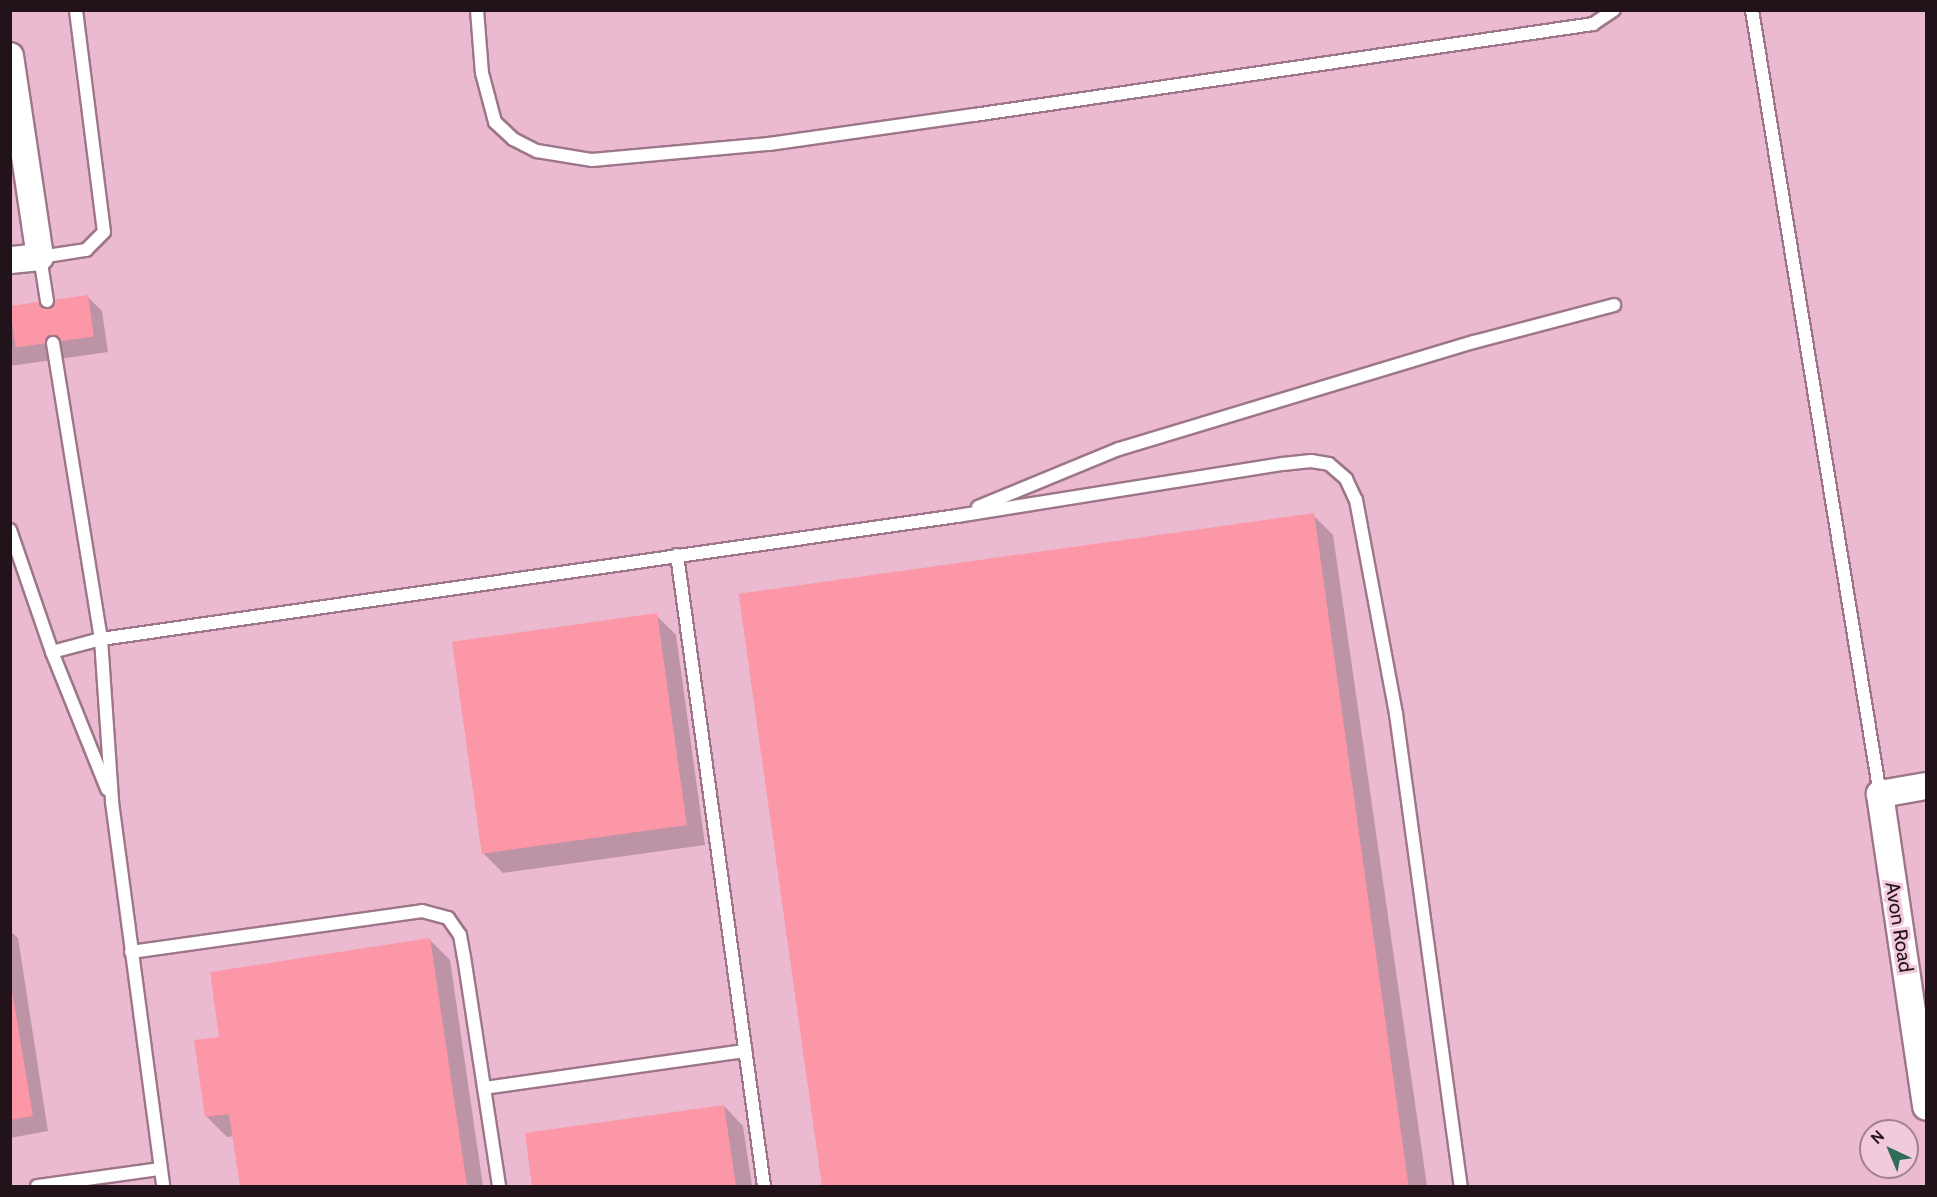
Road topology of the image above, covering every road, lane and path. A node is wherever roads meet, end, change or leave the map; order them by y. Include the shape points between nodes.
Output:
1 (76, 10) edge
2 (477, 10) edge
3 (1614, 10) edge
4 (1752, 10) edge
5 (10, 56) edge
6 (40, 257) junction
7 (10, 260) edge
8 (47, 301) dead end
9 (1614, 305) dead end
10 (53, 343) dead end
11 (957, 516) junction
12 (10, 530) edge
13 (677, 555) junction
14 (101, 639) junction
15 (52, 652) junction
16 (1926, 786) edge
17 (1880, 794) junction
18 (112, 802) junction
19 (131, 952) junction
20 (745, 1051) junction
21 (484, 1088) junction
22 (1926, 1107) edge
23 (160, 1169) junction
24 (37, 1186) edge
25 (163, 1186) edge
26 (499, 1186) edge
27 (764, 1186) edge
28 (1461, 1186) edge

1 - 6 lane via 104,232 86,250
2 - 3 lane via 482,73 495,122 513,140 537,151 592,160 769,144 974,115 1593,24
4 - 17 lane
5 - 6 street
6 - 7 street
6 - 8 lane
9 - 11 lane via 1463,345 1119,449
10 - 14 lane
11 - 13 lane
11 - 28 lane via 1311,461 1329,464 1346,479 1356,500 1396,714
12 - 15 lane
13 - 14 lane
13 - 20 lane
14 - 15 lane
14 - 18 lane
15 - 18 lane
16 - 17 street
17 - 22 street, Avon Road
18 - 19 lane
19 - 21 lane via 422,911 440,913 459,935
19 - 23 lane
20 - 21 lane
20 - 27 lane
21 - 26 lane
23 - 24 lane
23 - 25 lane

